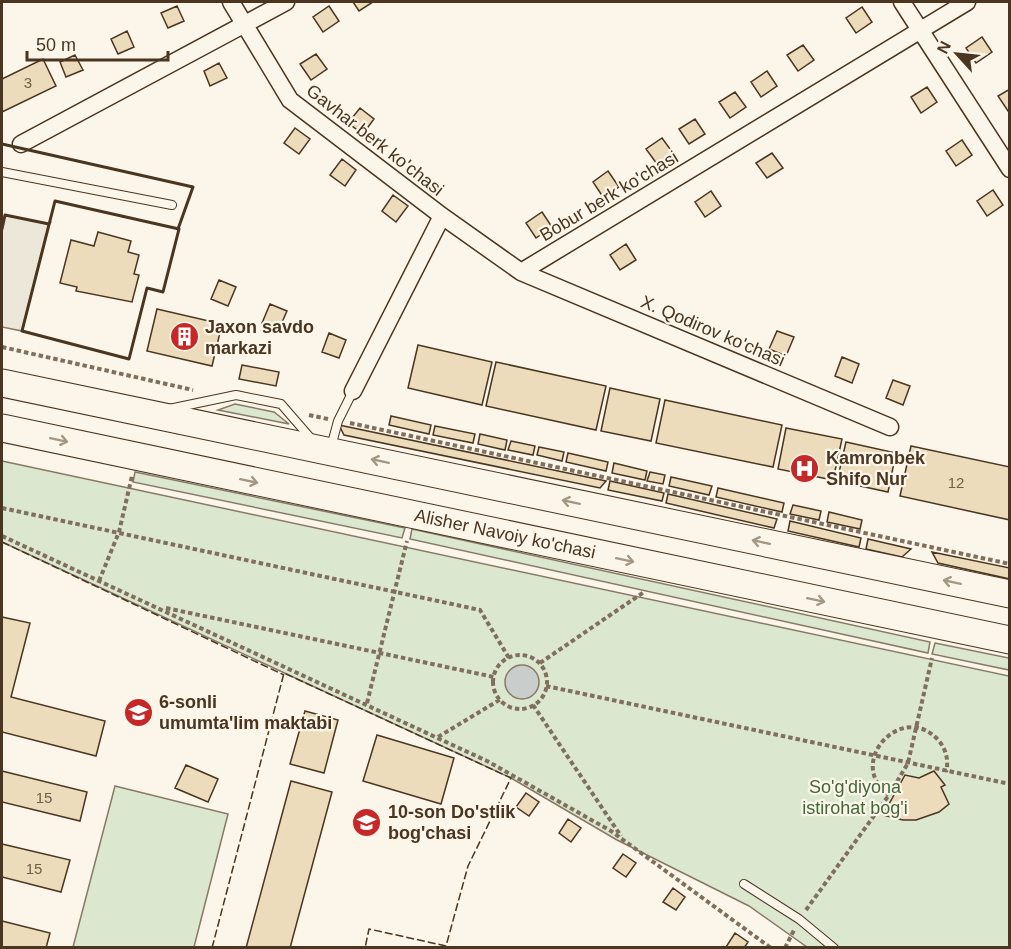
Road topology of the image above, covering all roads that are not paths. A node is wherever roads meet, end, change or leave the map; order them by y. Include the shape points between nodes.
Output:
1 (231, 2) edge
2 (286, 2) edge
3 (902, 2) edge
4 (967, 2) edge
5 (245, 24) junction
6 (920, 29) junction
7 (21, 144) dead end
8 (1010, 168) edge
9 (2, 172) edge
10 (172, 205) dead end
11 (442, 216) junction
12 (521, 272) junction
13 (2, 383) edge
14 (353, 391) joint
15 (148, 413) junction
16 (890, 427) dead end
17 (2, 428) edge
18 (325, 450) junction
19 (1010, 594) edge
20 (1010, 640) edge
21 (744, 884) dead end
22 (834, 948) edge

1 - 5 street, Gavhar berk ko'chasi
2 - 5 street
3 - 6 street
4 - 6 street, Bobur berk ko'chasi
5 - 7 street
5 - 11 street, Gavhar berk ko'chasi via 290,100
6 - 8 street
6 - 12 street, Bobur berk ko'chasi
9 - 10 lane
11 - 12 street
11 - 14 street
12 - 16 street, X. Qodirov ko'chasi
13 - 15 main road
14 - 18 lane
15 - 18 main road
15 - 18 lane via 236,395 281,404
17 -> 20 main road, Alisher Navoiy ko'chasi
19 -> 18 main road
21 - 22 lane via 799,919

